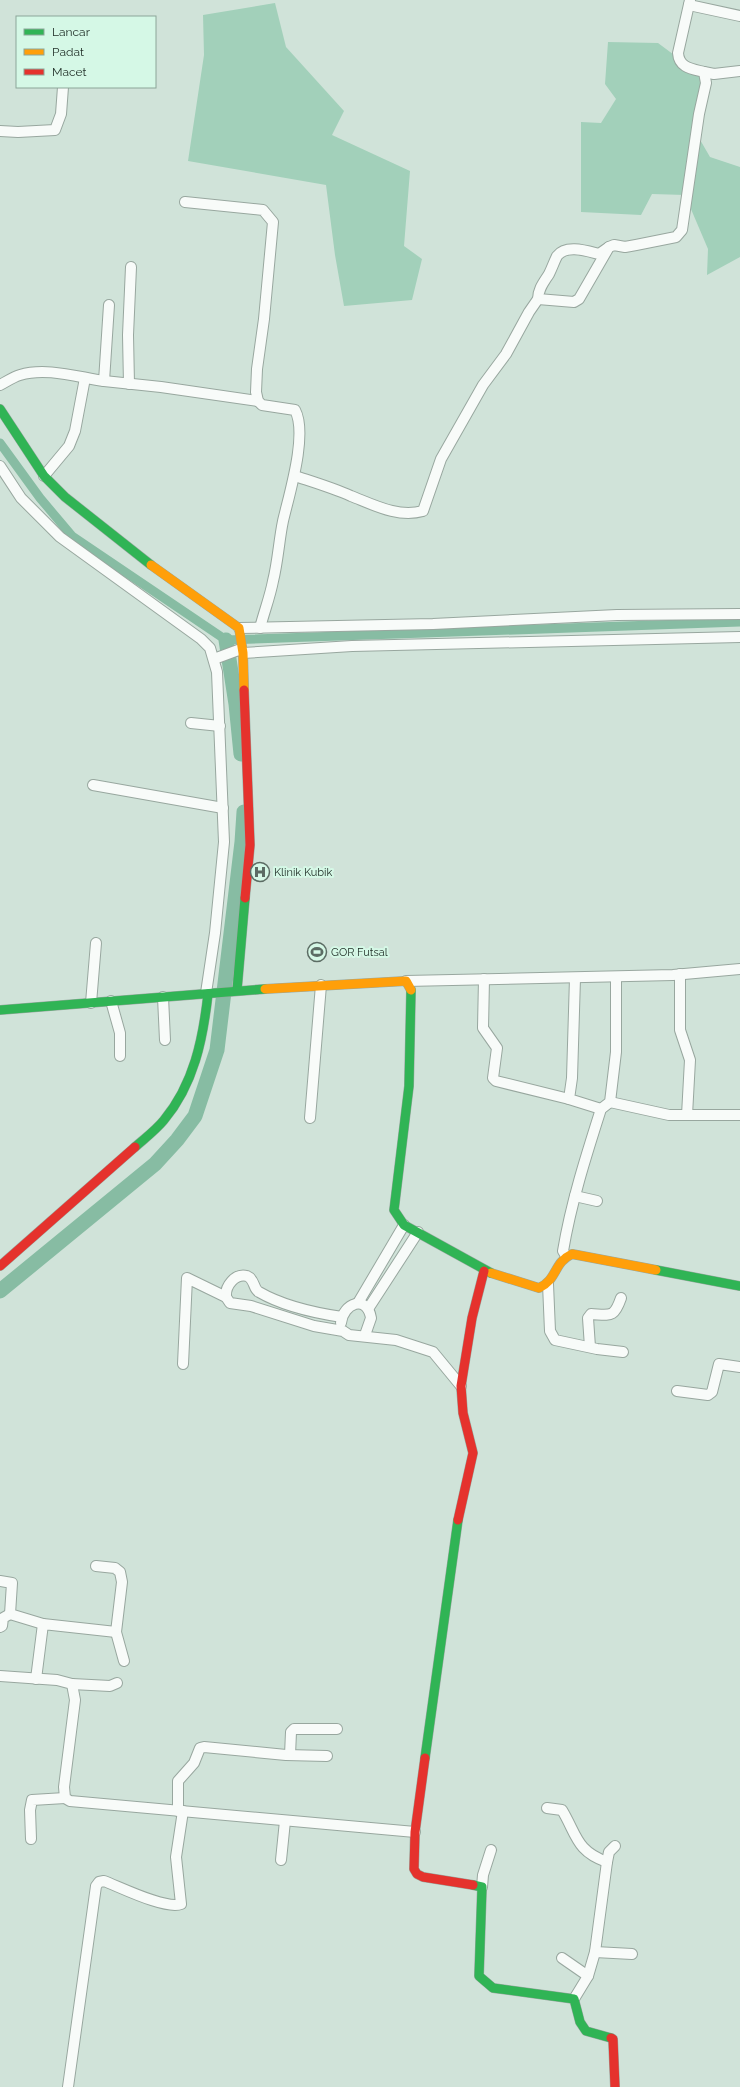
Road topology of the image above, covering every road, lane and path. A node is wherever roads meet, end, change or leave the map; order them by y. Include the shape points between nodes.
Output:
1 (689, 3) edge
2 (740, 16) edge
3 (704, 72) junction
4 (740, 72) edge
5 (63, 88) edge
6 (0, 131) edge
7 (185, 202) dead end
8 (609, 247) junction
9 (131, 267) dead end
10 (538, 299) junction
11 (109, 305) dead end
12 (85, 378) junction
13 (104, 381) junction
14 (129, 384) junction
15 (0, 385) edge
16 (258, 401) junction
17 (0, 409) edge
18 (0, 466) edge
19 (44, 476) junction
20 (295, 476) junction
21 (740, 614) edge
22 (260, 628) junction
23 (240, 630) junction
24 (740, 637) edge
25 (241, 650) junction
26 (217, 658) junction
27 (191, 723) dead end
28 (220, 726) junction
29 (94, 785) dead end
30 (223, 808) junction
31 (96, 943) dead end
32 (740, 969) edge
33 (680, 974) junction
34 (616, 977) junction
35 (484, 978) junction
36 (575, 978) junction
37 (406, 981) junction
38 (321, 985) junction
39 (234, 990) junction
40 (208, 993) junction
41 (163, 997) junction
42 (111, 1001) junction
43 (91, 1003) junction
44 (0, 1010) edge
45 (165, 1040) dead end
46 (120, 1056) dead end
47 (569, 1099) junction
48 (610, 1102) junction
49 (601, 1109) junction
50 (687, 1115) junction
51 (740, 1115) edge
52 (310, 1118) dead end
53 (575, 1196) junction
54 (597, 1201) dead end
55 (404, 1225) junction
56 (418, 1232) junction
57 (566, 1256) junction
58 (0, 1266) edge
59 (484, 1271) junction
60 (548, 1284) junction
61 (740, 1286) edge
62 (257, 1291) junction
63 (226, 1297) junction
64 (622, 1298) dead end
65 (358, 1303) junction
66 (251, 1306) junction
67 (368, 1309) junction
68 (342, 1317) junction
69 (343, 1331) junction
70 (365, 1335) junction
71 (590, 1347) junction
72 (623, 1352) dead end
73 (182, 1364) dead end
74 (740, 1367) edge
75 (461, 1386) junction
76 (677, 1391) dead end
77 (96, 1566) dead end
78 (0, 1581) edge
79 (10, 1614) junction
80 (42, 1624) junction
81 (0, 1627) edge
82 (116, 1632) junction
83 (124, 1661) dead end
84 (0, 1676) edge
85 (36, 1679) junction
86 (72, 1684) junction
87 (117, 1684) dead end
88 (337, 1729) dead end
89 (290, 1755) junction
90 (327, 1756) dead end
91 (65, 1798) junction
92 (547, 1808) dead end
93 (181, 1811) junction
94 (285, 1821) junction
95 (415, 1832) junction
96 (32, 1839) dead end
97 (615, 1846) dead end
98 (491, 1850) dead end
99 (280, 1860) dead end
100 (607, 1862) junction
101 (482, 1887) junction
102 (595, 1952) junction
103 (632, 1954) dead end
104 (562, 1958) dead end
105 (588, 1976) junction
106 (574, 1999) junction
107 (68, 2087) edge
108 (615, 2087) edge

1 - 2 street
1 - 3 street via 678,59 687,68
3 - 4 street
3 - 8 street via 706,83 682,230 676,237 625,247
5 - 6 street via 61,114 55,130
7 - 16 street via 263,210 273,222 257,369
8 - 10 street via 579,299 574,302
8 - 10 street via 599,254 575,249 562,252 541,286
9 - 14 street
10 - 20 street via 506,354 483,385 441,459 422,511 411,514 376,507
11 - 13 street
12 - 13 street
12 - 15 street via 46,372 32,373 19,375
12 - 19 street via 75,432 69,446
13 - 14 street
14 - 16 street
16 - 20 street via 270,407 295,410 297,413 298,452
17 - 19 street
18 - 26 street via 21,498 60,537 201,638
19 - 23 street via 65,497 142,558
20 - 22 street via 283,521 273,582
21 - 22 street via 617,615 433,624
22 - 23 street
23 - 25 street
24 - 25 street
25 - 26 street
25 - 39 street via 250,845
26 - 28 street
27 - 28 street
28 - 30 street
29 - 30 street
30 - 40 street via 224,842
31 - 43 street
32 - 33 street
33 - 34 street
33 - 50 street via 680,1030 690,1060
34 - 36 street
34 - 48 street via 616,1052
35 - 36 street
35 - 37 street
35 - 47 street via 483,1028 497,1048 493,1078 496,1081
36 - 47 street
37 - 38 street
37 - 55 street via 411,987 412,995 412,1049 394,1200 394,1210
38 - 39 street
38 - 52 street
39 - 40 street
40 - 41 street
40 - 58 street via 198,1060 181,1098 164,1122
41 - 42 street
41 - 45 street
42 - 43 street
42 - 46 street via 120,1033
43 - 44 street
47 - 49 street
48 - 49 street
48 - 50 street via 669,1115
49 - 53 street
50 - 51 street
53 - 54 street
53 - 57 street via 563,1251
55 - 56 street
55 - 65 street
56 - 59 street
56 - 67 street
57 - 60 street
57 - 61 street via 578,1255
59 - 60 street via 529,1286 539,1288
59 - 75 street via 472,1318
60 - 71 street via 552,1336 555,1340
62 - 63 street via 252,1279 240,1276 229,1284 225,1292
62 - 66 street
62 - 68 street via 282,1303
63 - 66 street via 230,1303
63 - 73 street via 187,1278
64 - 71 street via 617,1312 611,1315 591,1314 588,1318
65 - 67 street
65 - 68 street via 350,1306
66 - 69 street via 314,1326
67 - 70 street via 371,1318
68 - 69 street
69 - 70 street via 355,1336
70 - 75 street via 396,1340 433,1352
71 - 72 street
74 - 76 street via 719,1364 712,1392 708,1395
75 - 95 street via 463,1413 473,1453 459,1515
77 - 82 street via 115,1568 120,1572 122,1582
78 - 79 street via 10,1581 12,1585
79 - 80 street
79 - 81 street via 3,1618
80 - 82 street
80 - 85 street
82 - 83 street
84 - 85 street
85 - 86 street
86 - 87 street
86 - 91 street via 75,1700 64,1787
88 - 89 street via 294,1730 291,1732
89 - 90 street
89 - 93 street via 208,1746 200,1748 194,1763 178,1781
91 - 93 street via 70,1801
91 - 96 street via 32,1800
92 - 100 street via 562,1810 583,1848 589,1854
93 - 94 street
93 - 107 street via 176,1857 181,1904 164,1904 104,1881 96,1886
94 - 95 street
94 - 99 street
95 - 101 street via 412,1861 417,1874
97 - 100 street via 609,1852
98 - 101 street
100 - 102 street
101 - 106 street via 478,1966 480,1976 493,1988
102 - 103 street
102 - 105 street
104 - 105 street
105 - 106 street
106 - 108 street via 580,2027 588,2035 613,2039

